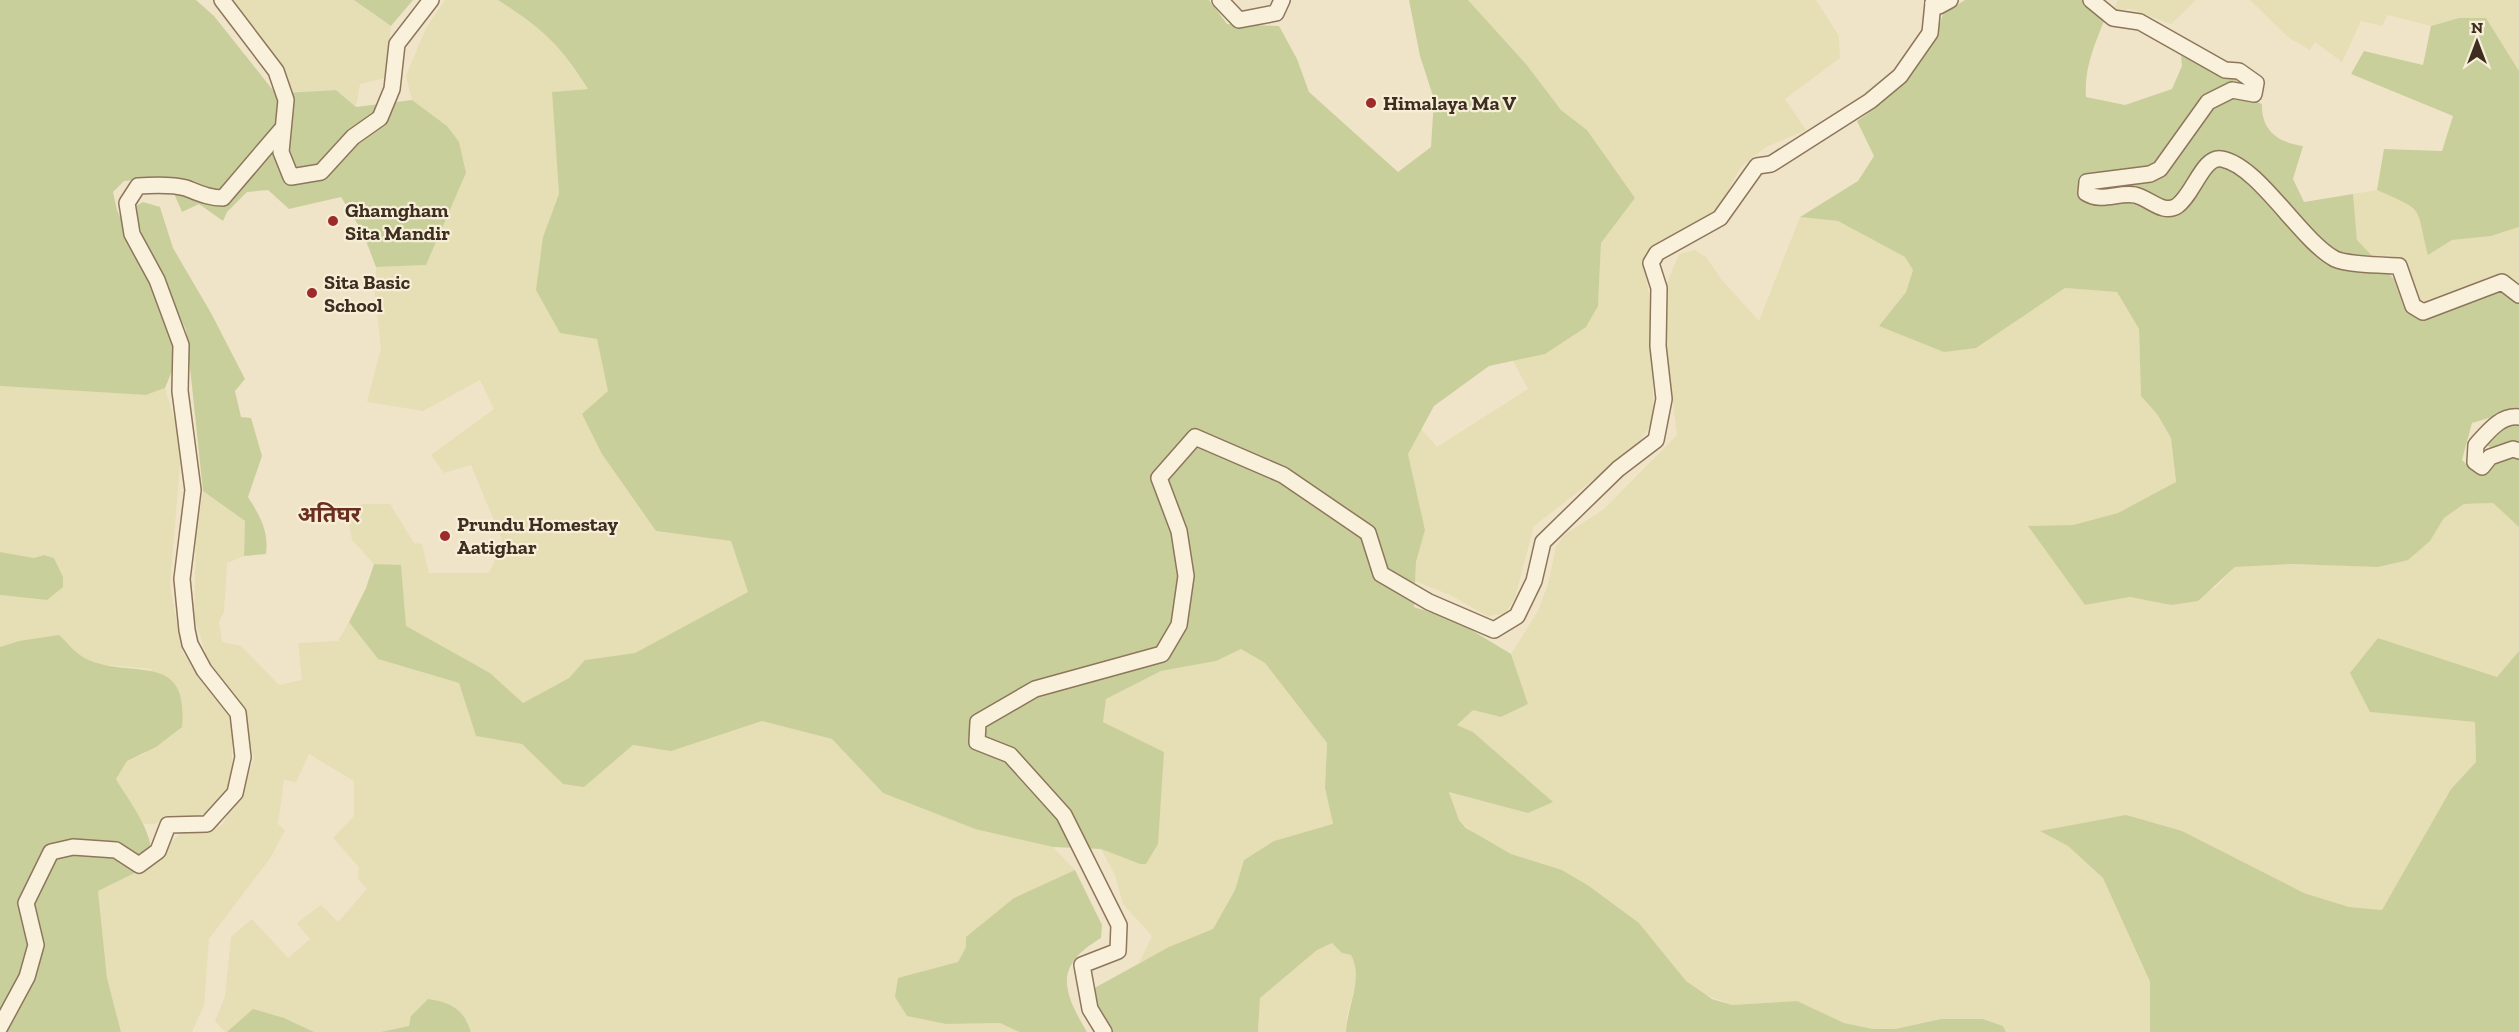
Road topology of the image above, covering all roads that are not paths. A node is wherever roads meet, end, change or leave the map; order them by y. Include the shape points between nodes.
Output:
1 (222, 0) edge
2 (431, 0) edge
3 (1220, 0) edge
4 (1282, 0) edge
5 (1950, 0) edge
6 (2091, 0) edge
7 (1935, 2) edge
8 (281, 130) junction
9 (2519, 295) edge
10 (2519, 417) edge
11 (2519, 451) edge
12 (0, 1027) edge
13 (1104, 1032) edge

1 - 8 street via 276,71 286,100
2 - 8 street via 397,44 392,89 380,118 353,137 321,172 291,177 280,152
3 - 4 street via 1239,20 1276,13
5 - 7 street via 1939,6
6 - 9 street via 2113,18 2140,22 2226,70 2239,71 2256,84 2254,94 2232,90 2208,102 2160,169 2150,174 2087,182 2086,193 2104,198 2135,195 2164,209 2176,207 2193,191 2207,165 2224,159 2262,186 2318,246 2337,260 2399,266 2413,306 2423,312 2502,282
7 - 13 street via 1930,33 1900,76 1870,101 1771,164 1757,166 1720,218 1657,253 1651,263 1659,288 1658,346 1664,399 1656,440 1618,469 1542,542 1534,581 1517,616 1494,630 1429,602 1381,574 1368,533 1283,475 1195,437 1179,454 1160,478 1179,531 1186,576 1179,625 1162,654 1035,689 978,722 977,742 1010,755 1064,814 1119,925 1118,951 1082,966 1090,1009
8 - 12 street via 223,198 210,198 184,188 138,186 127,203 132,234 157,280 181,345 180,391 193,490 182,579 187,630 204,670 238,713 243,757 235,793 207,824 168,825 158,851 139,865 116,850 73,847 51,852 26,903 36,945 27,977
10 - 11 street via 2509,416 2500,421 2482,438 2476,445 2475,462 2482,467 2490,457 2513,449

